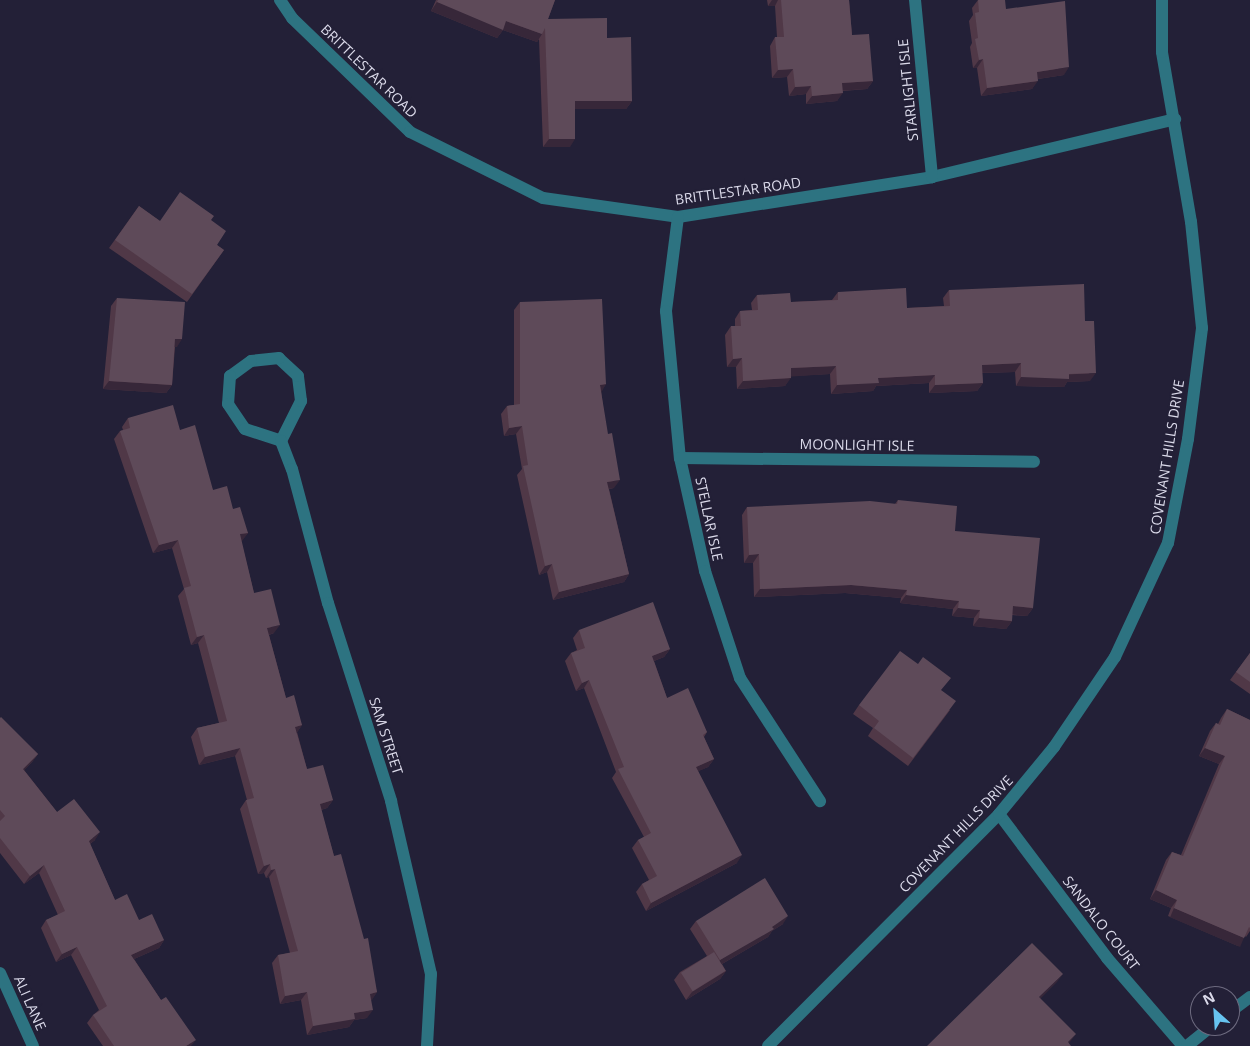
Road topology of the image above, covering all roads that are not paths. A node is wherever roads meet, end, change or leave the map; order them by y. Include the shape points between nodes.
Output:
1 (280, 0) edge
2 (916, 0) edge
3 (1162, 0) edge
4 (1174, 119) junction
5 (932, 177) junction
6 (678, 217) junction
7 (281, 441) junction
8 (680, 458) junction
9 (1034, 462) dead end
10 (820, 801) dead end
11 (999, 814) junction
12 (0, 973) edge
13 (1200, 1036) edge
14 (33, 1046) edge
15 (427, 1046) edge
16 (768, 1046) edge
17 (1183, 1046) edge
18 (1187, 1046) edge

1 - 6 street, BRITTLESTAR ROAD via 292,18 410,132 543,198
2 - 5 street, STARLIGHT ISLE
3 - 4 street, COVENANT HILLS DRIVE via 1162,52
4 - 5 street, BRITTLESTAR ROAD
4 - 11 street, COVENANT HILLS DRIVE via 1191,222 1202,328 1188,439 1168,543 1115,657 1054,747
5 - 6 street, BRITTLESTAR ROAD
6 - 8 street, STELLAR ISLE via 666,310
7 - 7 street via 245,429 228,404 230,376 252,361 279,358 298,376 301,401
7 - 15 street, SAM STREET via 292,468 328,603 391,801 431,974
8 - 9 street, MOONLIGHT ISLE
8 - 10 street, STELLAR ISLE via 704,571 740,678
11 - 16 street, COVENANT HILLS DRIVE
11 - 17 street, SANDALO COURT via 1107,958
12 - 14 street, ALI LANE
13 - 18 street

